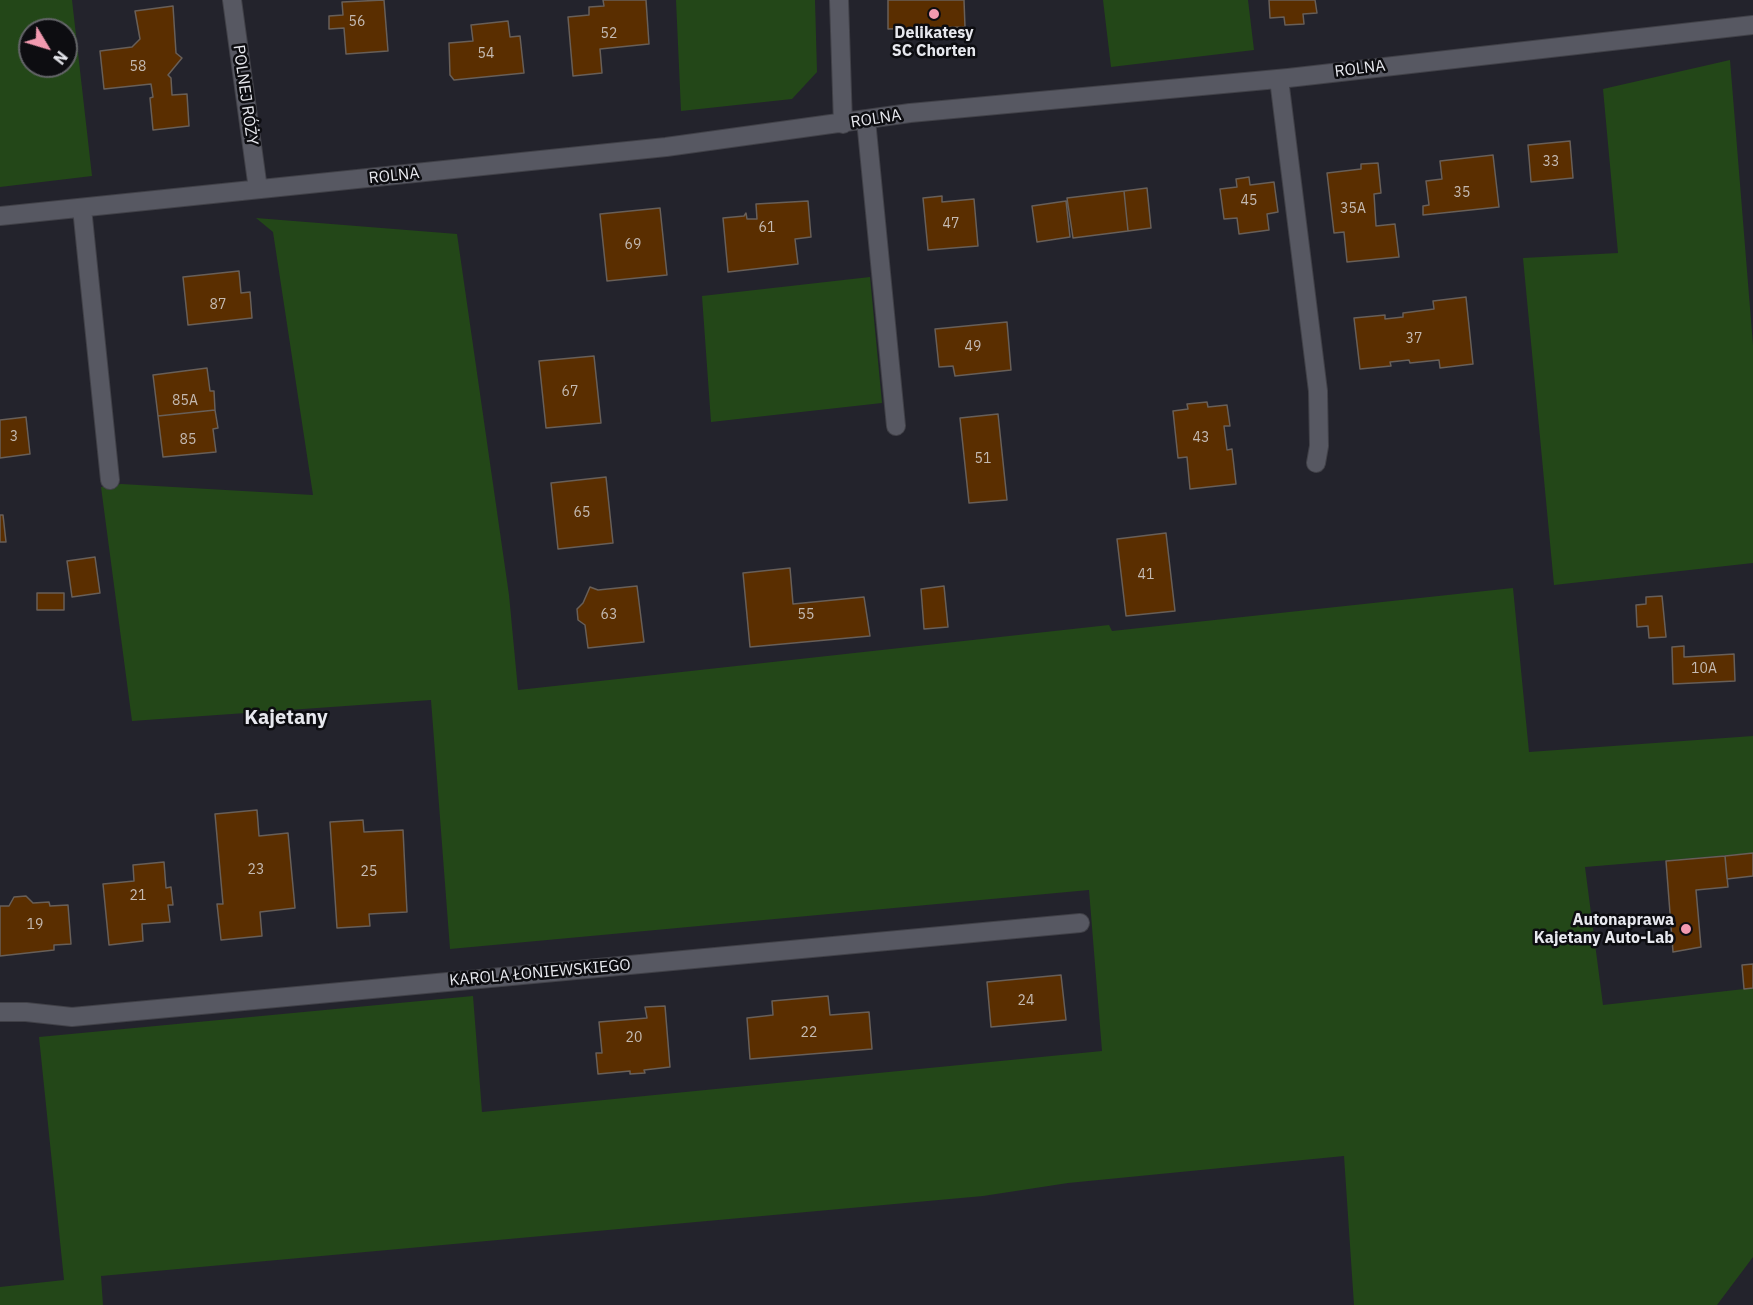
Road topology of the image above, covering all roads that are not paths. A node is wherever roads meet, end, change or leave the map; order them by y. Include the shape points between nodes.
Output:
1 (232, 0) edge
2 (839, 0) edge
3 (1753, 25) edge
4 (1279, 79) junction
5 (866, 120) junction
6 (843, 124) junction
7 (258, 189) junction
8 (82, 207) junction
9 (0, 216) edge
10 (896, 426) dead end
11 (1316, 463) dead end
12 (110, 480) dead end
13 (1080, 923) dead end
14 (0, 1012) edge

1 - 7 street, POLNEJ RÓŻY
2 - 6 street
3 - 4 street, ROLNA
4 - 5 street, ROLNA
4 - 11 street via 1318,391
5 - 6 street, ROLNA
5 - 10 street
6 - 7 street, ROLNA
7 - 8 street, ROLNA
8 - 9 street, ROLNA
8 - 12 street
13 - 14 street, KAROLA ŁONIEWSKIEGO via 72,1017

